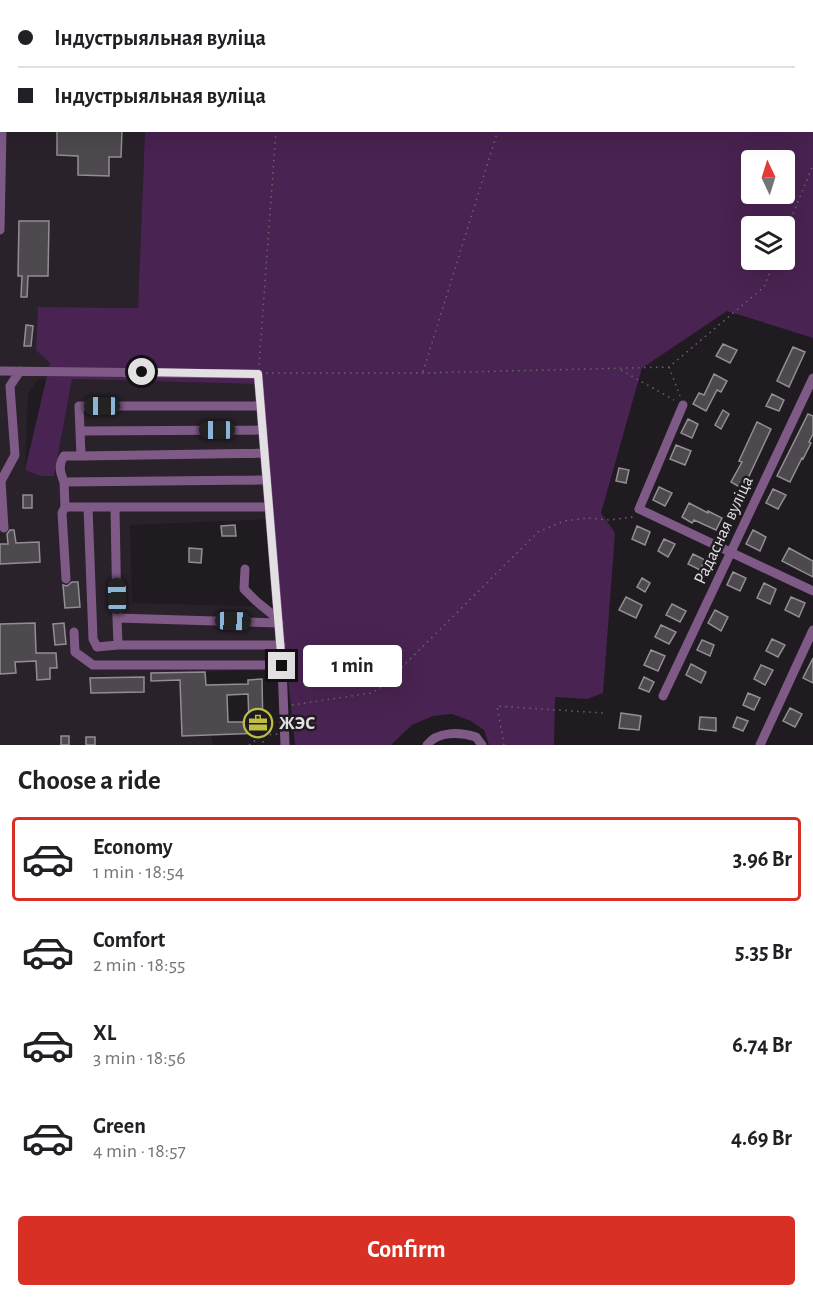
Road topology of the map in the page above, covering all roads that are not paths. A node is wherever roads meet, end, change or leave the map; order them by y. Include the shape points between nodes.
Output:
1 (2, 132) edge
2 (0, 230) edge
3 (0, 371) edge
4 (20, 371) junction
5 (813, 378) edge
6 (683, 405) road end
7 (261, 406) junction
8 (262, 430) junction
9 (80, 431) junction
10 (264, 453) junction
11 (81, 456) junction
12 (266, 480) junction
13 (64, 482) junction
14 (65, 507) junction
15 (88, 507) junction
16 (115, 507) junction
17 (268, 507) junction
18 (4, 528) dead end
19 (731, 552) junction
20 (244, 569) dead end
21 (66, 579) dead end
22 (813, 591) edge
23 (117, 618) junction
24 (279, 621) junction
25 (813, 630) edge
26 (74, 632) dead end
27 (118, 645) junction
28 (281, 645) junction
29 (282, 666) junction
30 (663, 696) dead end
31 (285, 745) edge
32 (427, 745) edge
33 (482, 745) edge
34 (760, 745) edge

1 - 2 street
3 - 4 street
4 - 7 street via 258,374
4 - 18 street via 10,386 15,455 1,481
5 - 19 street, Радасная вуліца
6 - 19 street via 639,509
7 - 8 street
7 - 9 street via 79,406
8 - 9 street
8 - 10 street
9 - 11 street
10 - 11 street
10 - 12 street
11 - 13 street via 64,456 60,462
12 - 13 street
12 - 17 street
13 - 14 street
14 - 15 street
14 - 21 street via 62,513
15 - 16 street
15 - 27 street via 93,639 97,647
16 - 17 street
16 - 23 street
17 - 24 street
19 - 22 street
19 - 30 street, Радасная вуліца
20 - 24 street via 244,589
23 - 24 street
23 - 27 street
24 - 28 street
25 - 34 street
26 - 29 street via 75,652 93,665
27 - 28 street
28 - 29 street
29 - 31 street
32 - 33 street via 436,737 459,734 476,737

